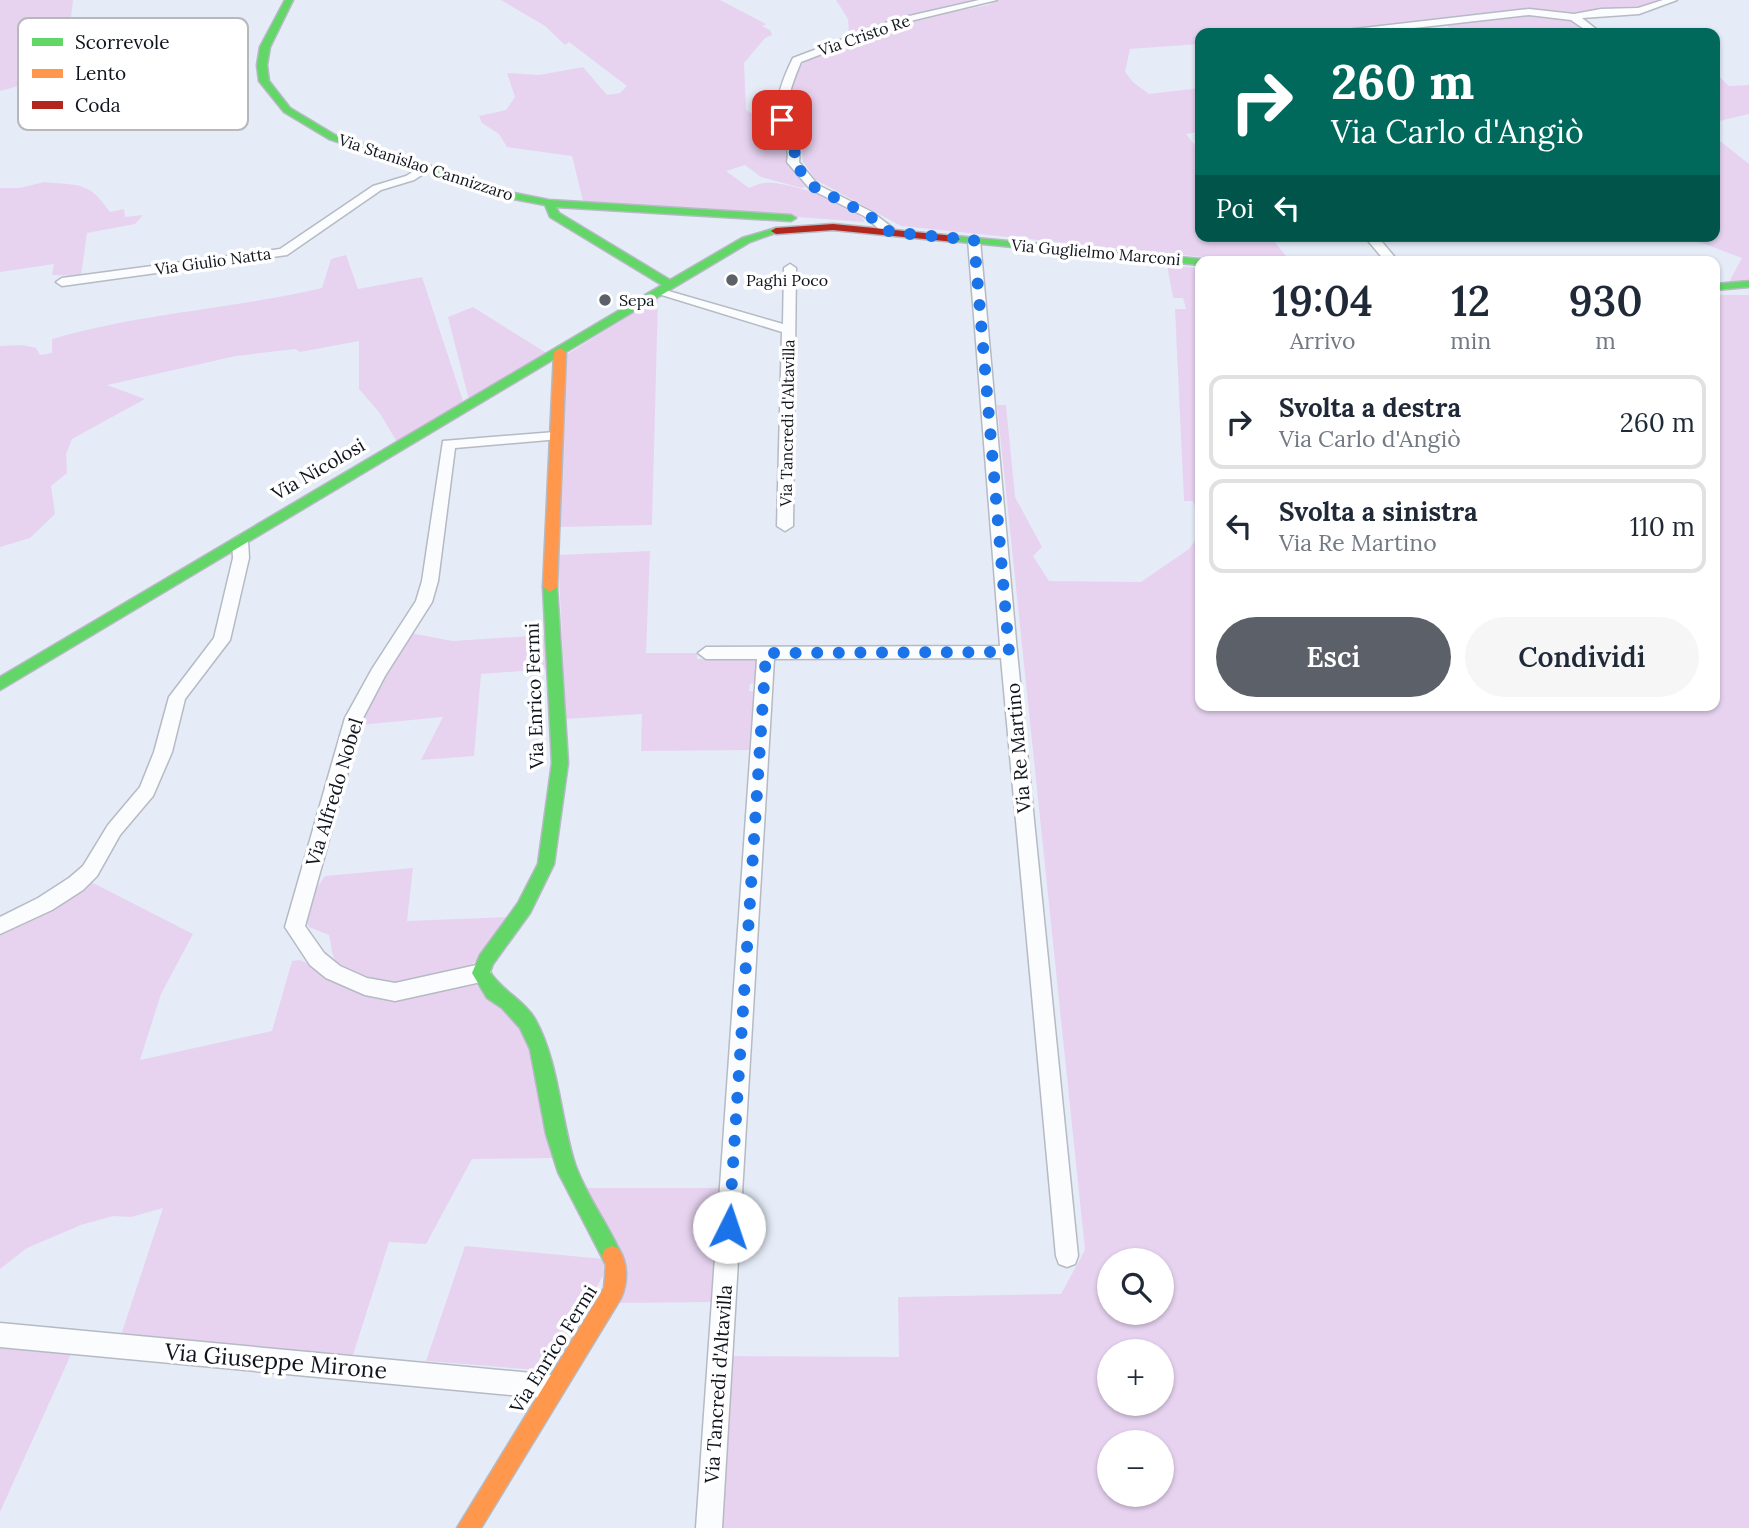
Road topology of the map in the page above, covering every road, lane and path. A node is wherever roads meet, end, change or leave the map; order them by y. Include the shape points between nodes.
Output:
1 (289, 0) edge
2 (992, 0) edge
3 (1672, 0) edge
4 (1574, 17) junction
5 (1390, 28) edge
6 (1589, 28) edge
7 (425, 169) junction
8 (549, 203) junction
9 (677, 213) junction
10 (796, 228) junction
11 (890, 232) junction
12 (974, 240) junction
13 (1375, 242) edge
14 (1388, 256) edge
15 (1195, 262) edge
16 (790, 268) dead end
17 (62, 282) dead end
18 (1749, 284) edge
19 (1720, 288) edge
20 (664, 289) junction
21 (1720, 289) edge
22 (1749, 291) edge
23 (789, 330) junction
24 (561, 352) junction
25 (555, 436) junction
26 (785, 526) dead end
27 (240, 540) junction
28 (1009, 652) junction
29 (706, 653) dead end
30 (766, 653) junction
31 (0, 684) edge
32 (0, 926) edge
33 (481, 974) junction
34 (1067, 1256) dead end
35 (0, 1335) edge
36 (552, 1387) junction
37 (468, 1528) edge
38 (709, 1528) edge

1 - 7 street, Via Stanislao Cannizzaro via 262,56 264,81 277,101 298,119 332,137
2 - 11 street, Via Cristo Re via 899,21 803,56 792,69 782,120 795,150 793,162 814,187 867,214
3 - 4 street via 1639,11
4 - 5 street via 1529,12
4 - 6 street
7 - 8 street, Via Stanislao Cannizzaro
7 - 17 street, Via Giulio Natta via 377,188 283,252
8 - 9 street, Via Stanislao Cannizzaro
8 - 20 street via 554,215
9 - 10 street
9 - 11 street via 795,218
10 - 11 street, Via Guglielmo Marconi
10 - 20 street, Via Guglielmo Marconi via 746,240
11 - 12 street, Via Guglielmo Marconi
12 - 15 street, Via Guglielmo Marconi
12 - 28 street, Via Re Martino
13 - 14 street
16 - 23 street
18 - 19 street
20 - 23 street, Via Tancredi d'Altavilla
20 - 24 street, Via Nicolosi
21 - 22 street
23 - 26 street, Via Tancredi d'Altavilla
24 - 25 street, Via Enrico Fermi
24 - 27 street, Via Nicolosi
25 - 33 street, Via Enrico Fermi via 550,580 560,763 546,864
25 - 33 street, Via Alfredo Nobel via 448,444 424,602 354,718 295,927 317,959 365,986 395,992
27 - 31 street, Via Nicolosi
27 - 32 street via 241,558 222,640 177,697 163,752 146,791 76,884
28 - 30 street
28 - 34 street, Via Re Martino
29 - 30 street
30 - 38 street, Via Tancredi d'Altavilla
33 - 36 street, Via Enrico Fermi via 493,992 527,1022 539,1049 568,1172 616,1263 614,1291
35 - 36 street, Via Giuseppe Mirone
36 - 37 street, Via Enrico Fermi

